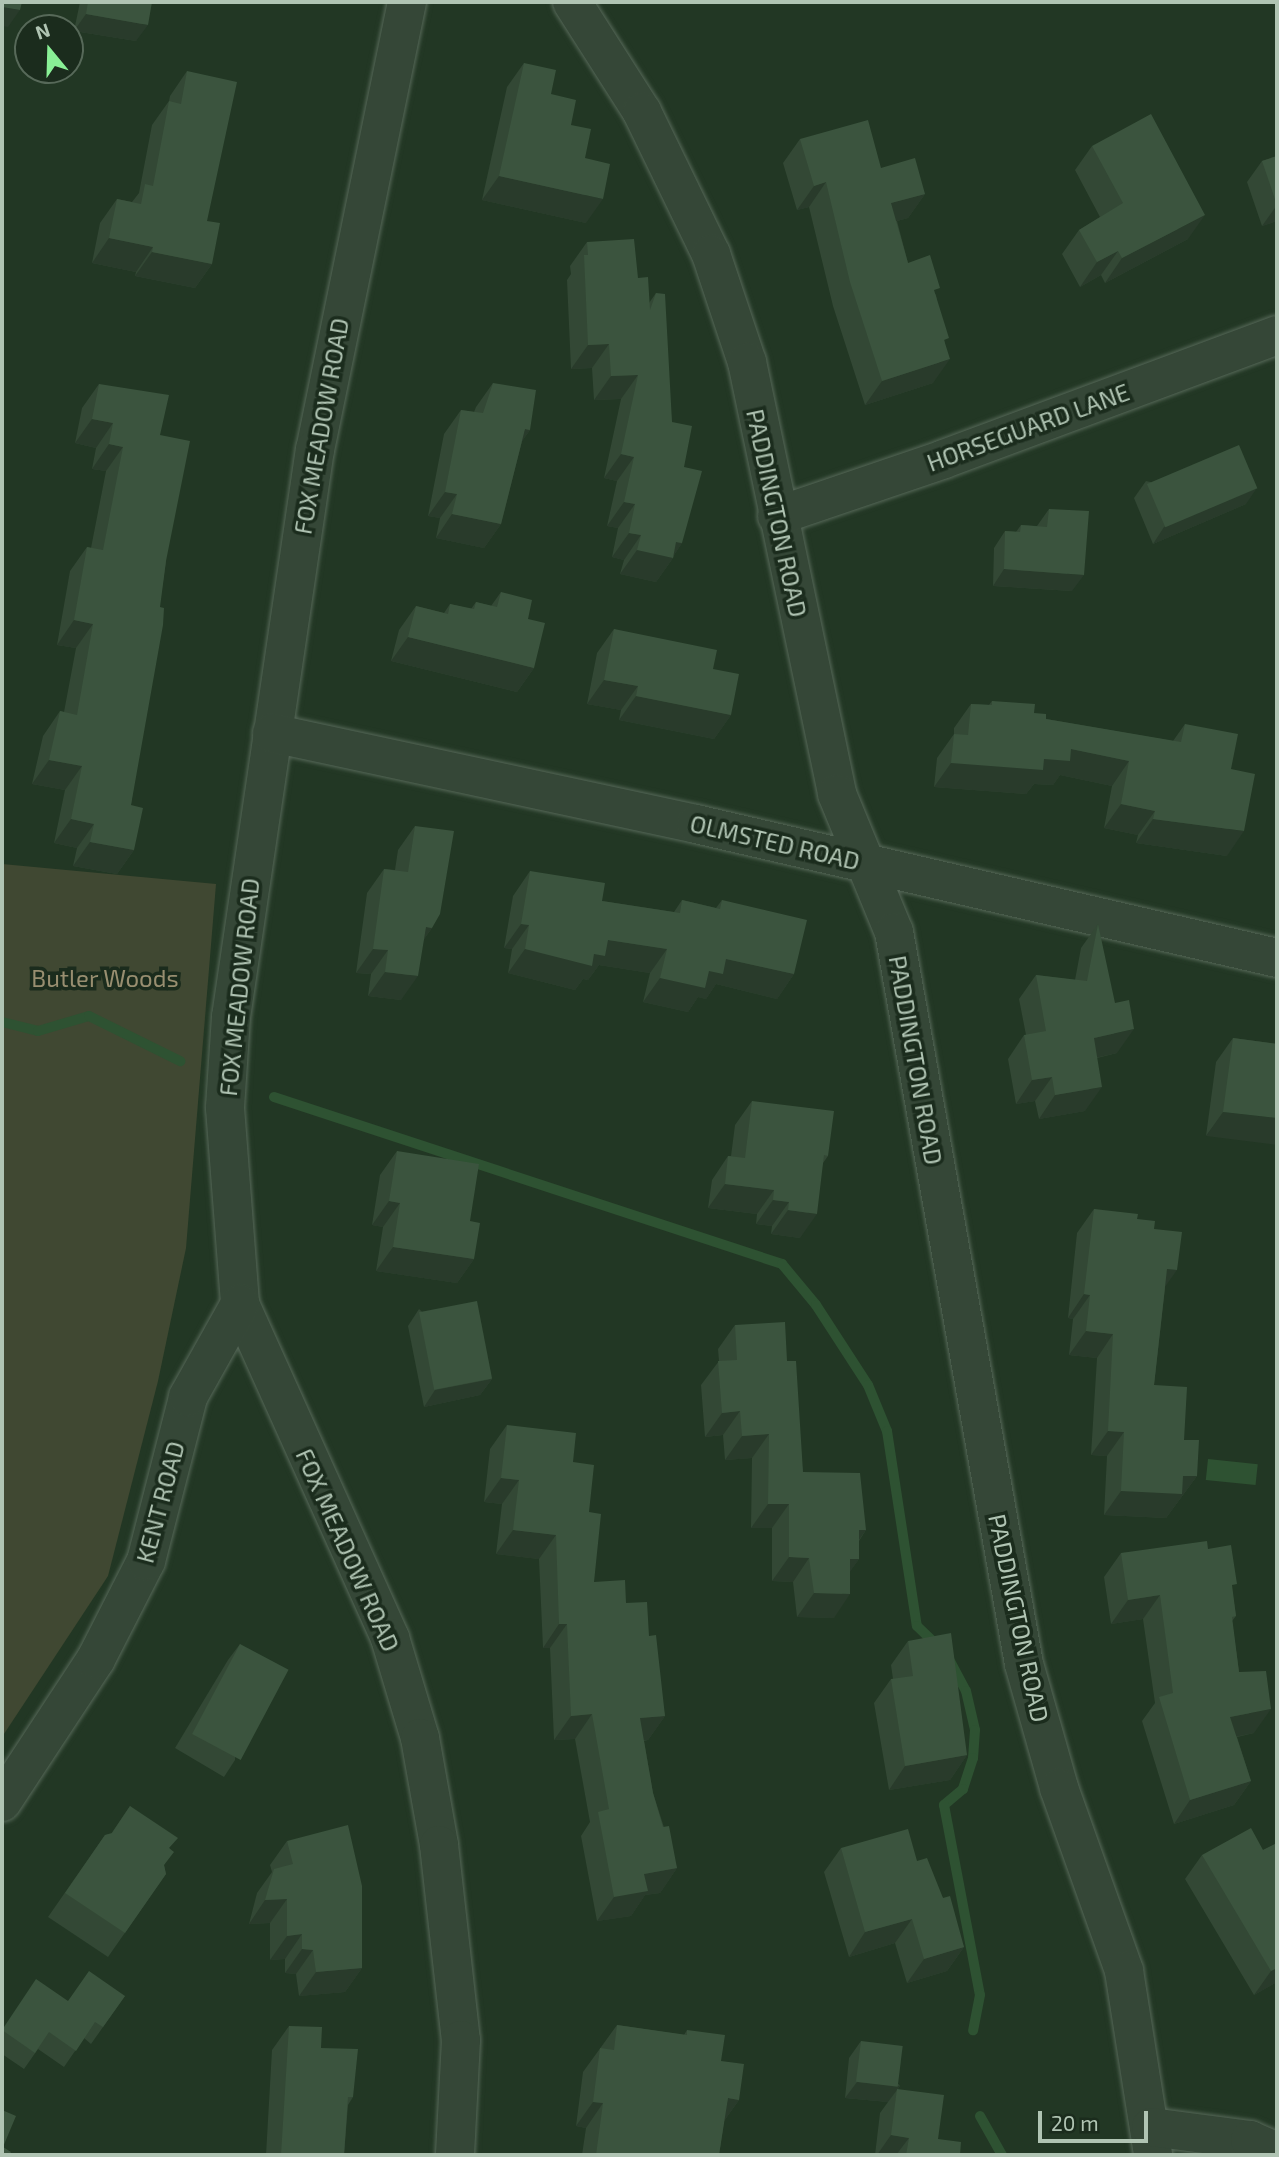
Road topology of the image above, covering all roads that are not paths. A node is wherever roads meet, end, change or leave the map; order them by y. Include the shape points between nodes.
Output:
1 (407, 2) edge
2 (572, 2) edge
3 (1277, 335) edge
4 (777, 516) junction
5 (272, 733) junction
6 (869, 863) junction
7 (1277, 958) edge
8 (240, 1304) junction
9 (2, 1802) edge
10 (1152, 2141) edge
11 (1277, 2152) edge
12 (455, 2155) edge

1 - 5 street, FOX MEADOW ROAD via 315,449
2 - 4 street, PADDINGTON ROAD via 642,112 710,254 747,362
3 - 4 street, HORSEGUARD LANE
4 - 6 street, PADDINGTON ROAD via 837,794
5 - 6 street, OLMSTED ROAD
5 - 8 street, FOX MEADOW ROAD via 231,1017 225,1108
6 - 7 street, OLMSTED ROAD
6 - 10 street, PADDINGTON ROAD via 894,933 1024,1664 1059,1788 1124,1970
8 - 9 street, KENT ROAD via 188,1397 146,1561 96,1659
8 - 12 street, FOX MEADOW ROAD via 390,1638 419,1738 439,1845 461,2040
10 - 11 street via 1250,2140

